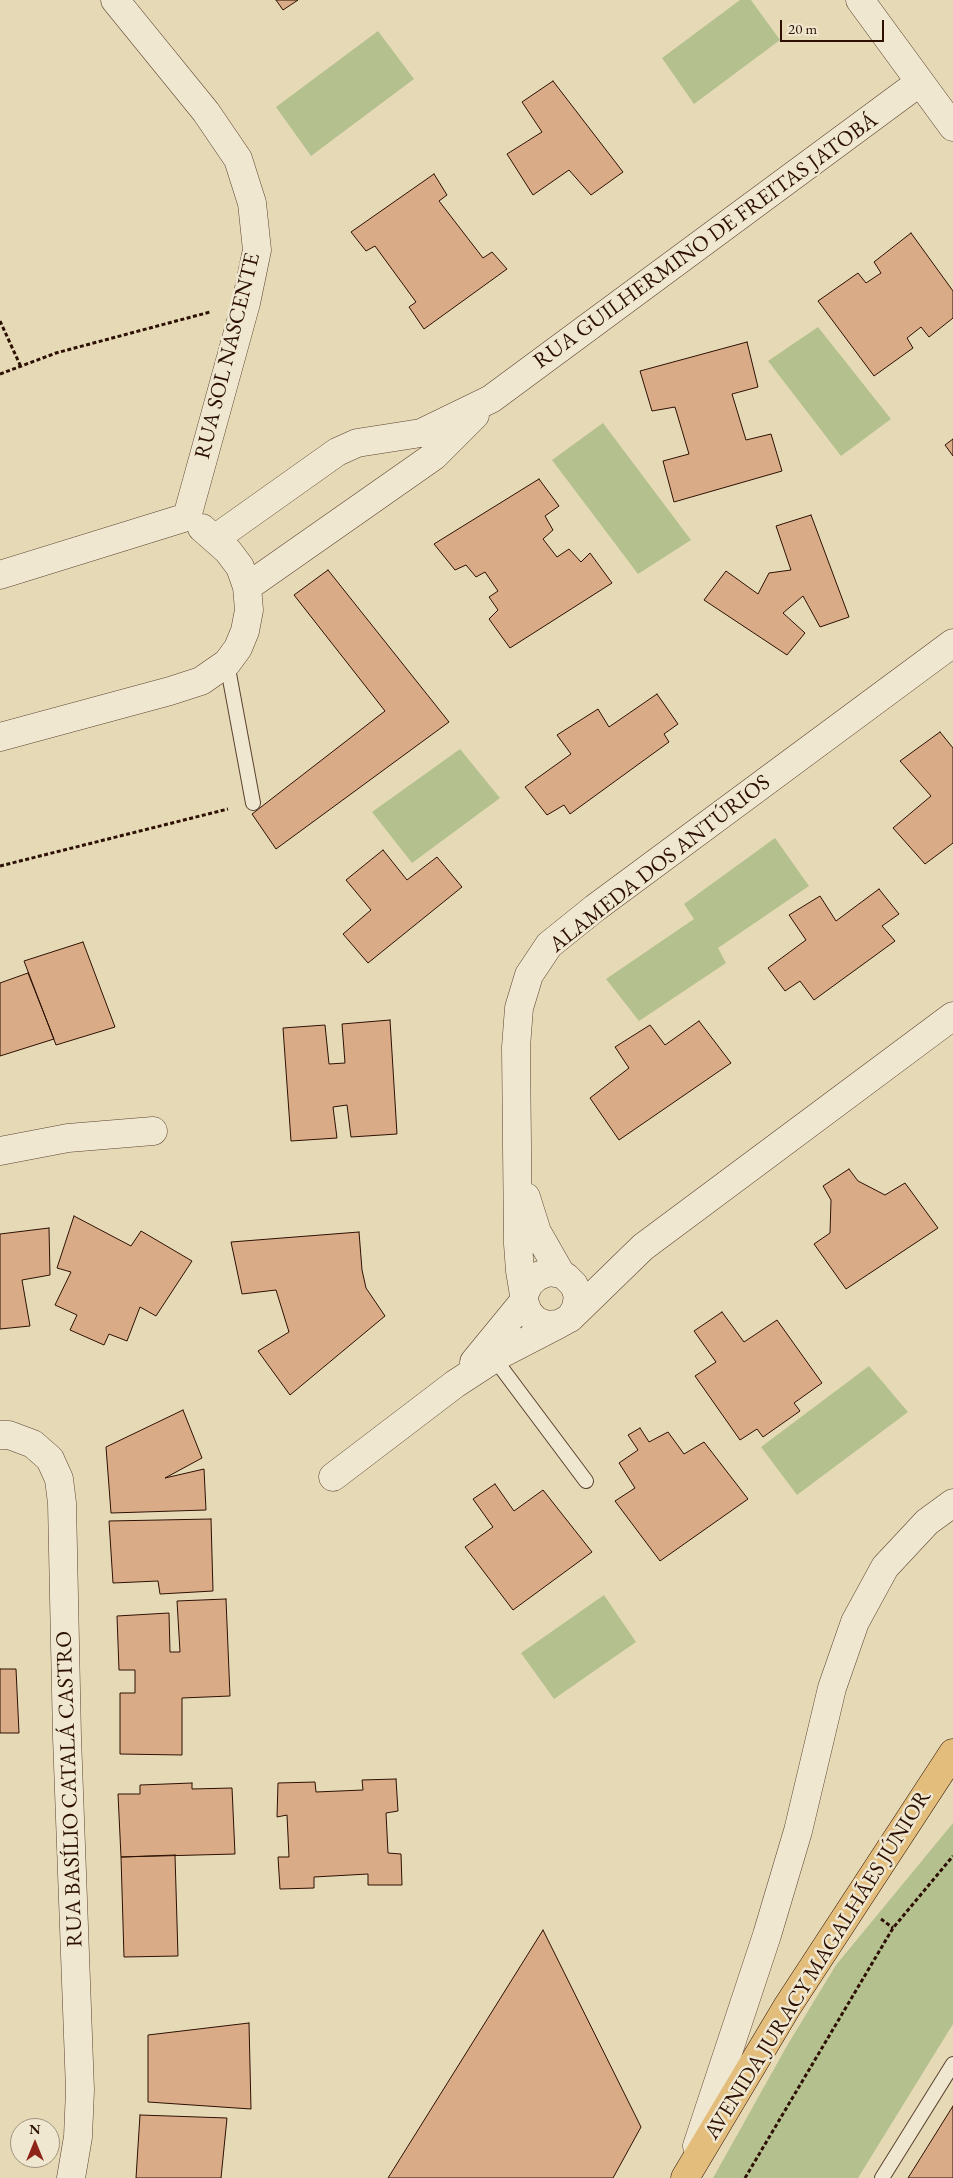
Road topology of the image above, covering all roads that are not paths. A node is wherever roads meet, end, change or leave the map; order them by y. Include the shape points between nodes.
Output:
1 (115, 0) edge
2 (860, 0) edge
3 (920, 82) junction
4 (953, 127) edge
5 (491, 399) junction
6 (187, 517) junction
7 (216, 538) junction
8 (0, 575) edge
9 (247, 587) junction
10 (953, 643) edge
11 (227, 663) junction
12 (0, 737) edge
13 (253, 803) road end
14 (953, 1016) edge
15 (153, 1130) dead end
16 (0, 1152) edge
17 (518, 1166) junction
18 (643, 1247) junction
19 (564, 1275) junction
20 (524, 1298) junction
21 (564, 1321) junction
22 (494, 1358) junction
23 (455, 1384) junction
24 (0, 1435) edge
25 (333, 1477) dead end
26 (586, 1482) dead end
27 (953, 1503) edge
28 (953, 1752) edge
29 (953, 2064) edge
30 (686, 2176) edge
31 (71, 2178) edge
32 (882, 2178) edge

1 - 6 street, RUA SOL NASCENTE via 206,112 238,159 252,203 257,250 246,303
2 - 3 street
3 - 4 street
3 - 5 street, RUA GUILHERMINO DE FREITAS JATOBÁ
5 - 7 street, RUA GUILHERMINO DE FREITAS JATOBÁ via 421,433 356,443 337,452
5 - 9 street, RUA GUILHERMINO DE FREITAS JATOBÁ via 434,456
6 - 7 street
6 - 8 street
7 - 9 street via 240,567
9 - 11 street via 249,610 245,631
10 - 17 street, ALAMEDA DOS ANTÚRIOS via 595,908 550,945 529,975 519,1008 515,1101
11 - 12 street via 201,681 186,686
11 - 13 lane
14 - 18 street
15 - 16 street via 68,1138
17 - 19 street, ALAMEDA DOS ANTÚRIOS via 537,1232
17 - 20 street, ALAMEDA DOS ANTÚRIOS via 518,1244
18 - 19 street via 601,1267
18 - 21 street
19 - 20 street via 549,1272 538,1276 529,1284
19 - 21 street via 574,1285 578,1296 576,1308
20 - 21 street via 528,1312 536,1321 547,1325
20 - 23 street via 492,1342
21 - 22 street
22 - 23 street
22 - 26 lane
23 - 25 street
24 - 31 street, RUA BASÍLIO CATALÁ CASTRO via 33,1444 50,1459 59,1479 62,1503 80,2090 78,2137
27 - 30 street via 927,1522 885,1567 855,1622 832,1688 798,1831 770,1926
28 - 30 main road, AVENIDA JURACY MAGALHÃES JÚNIOR via 787,2007
29 - 32 lane

